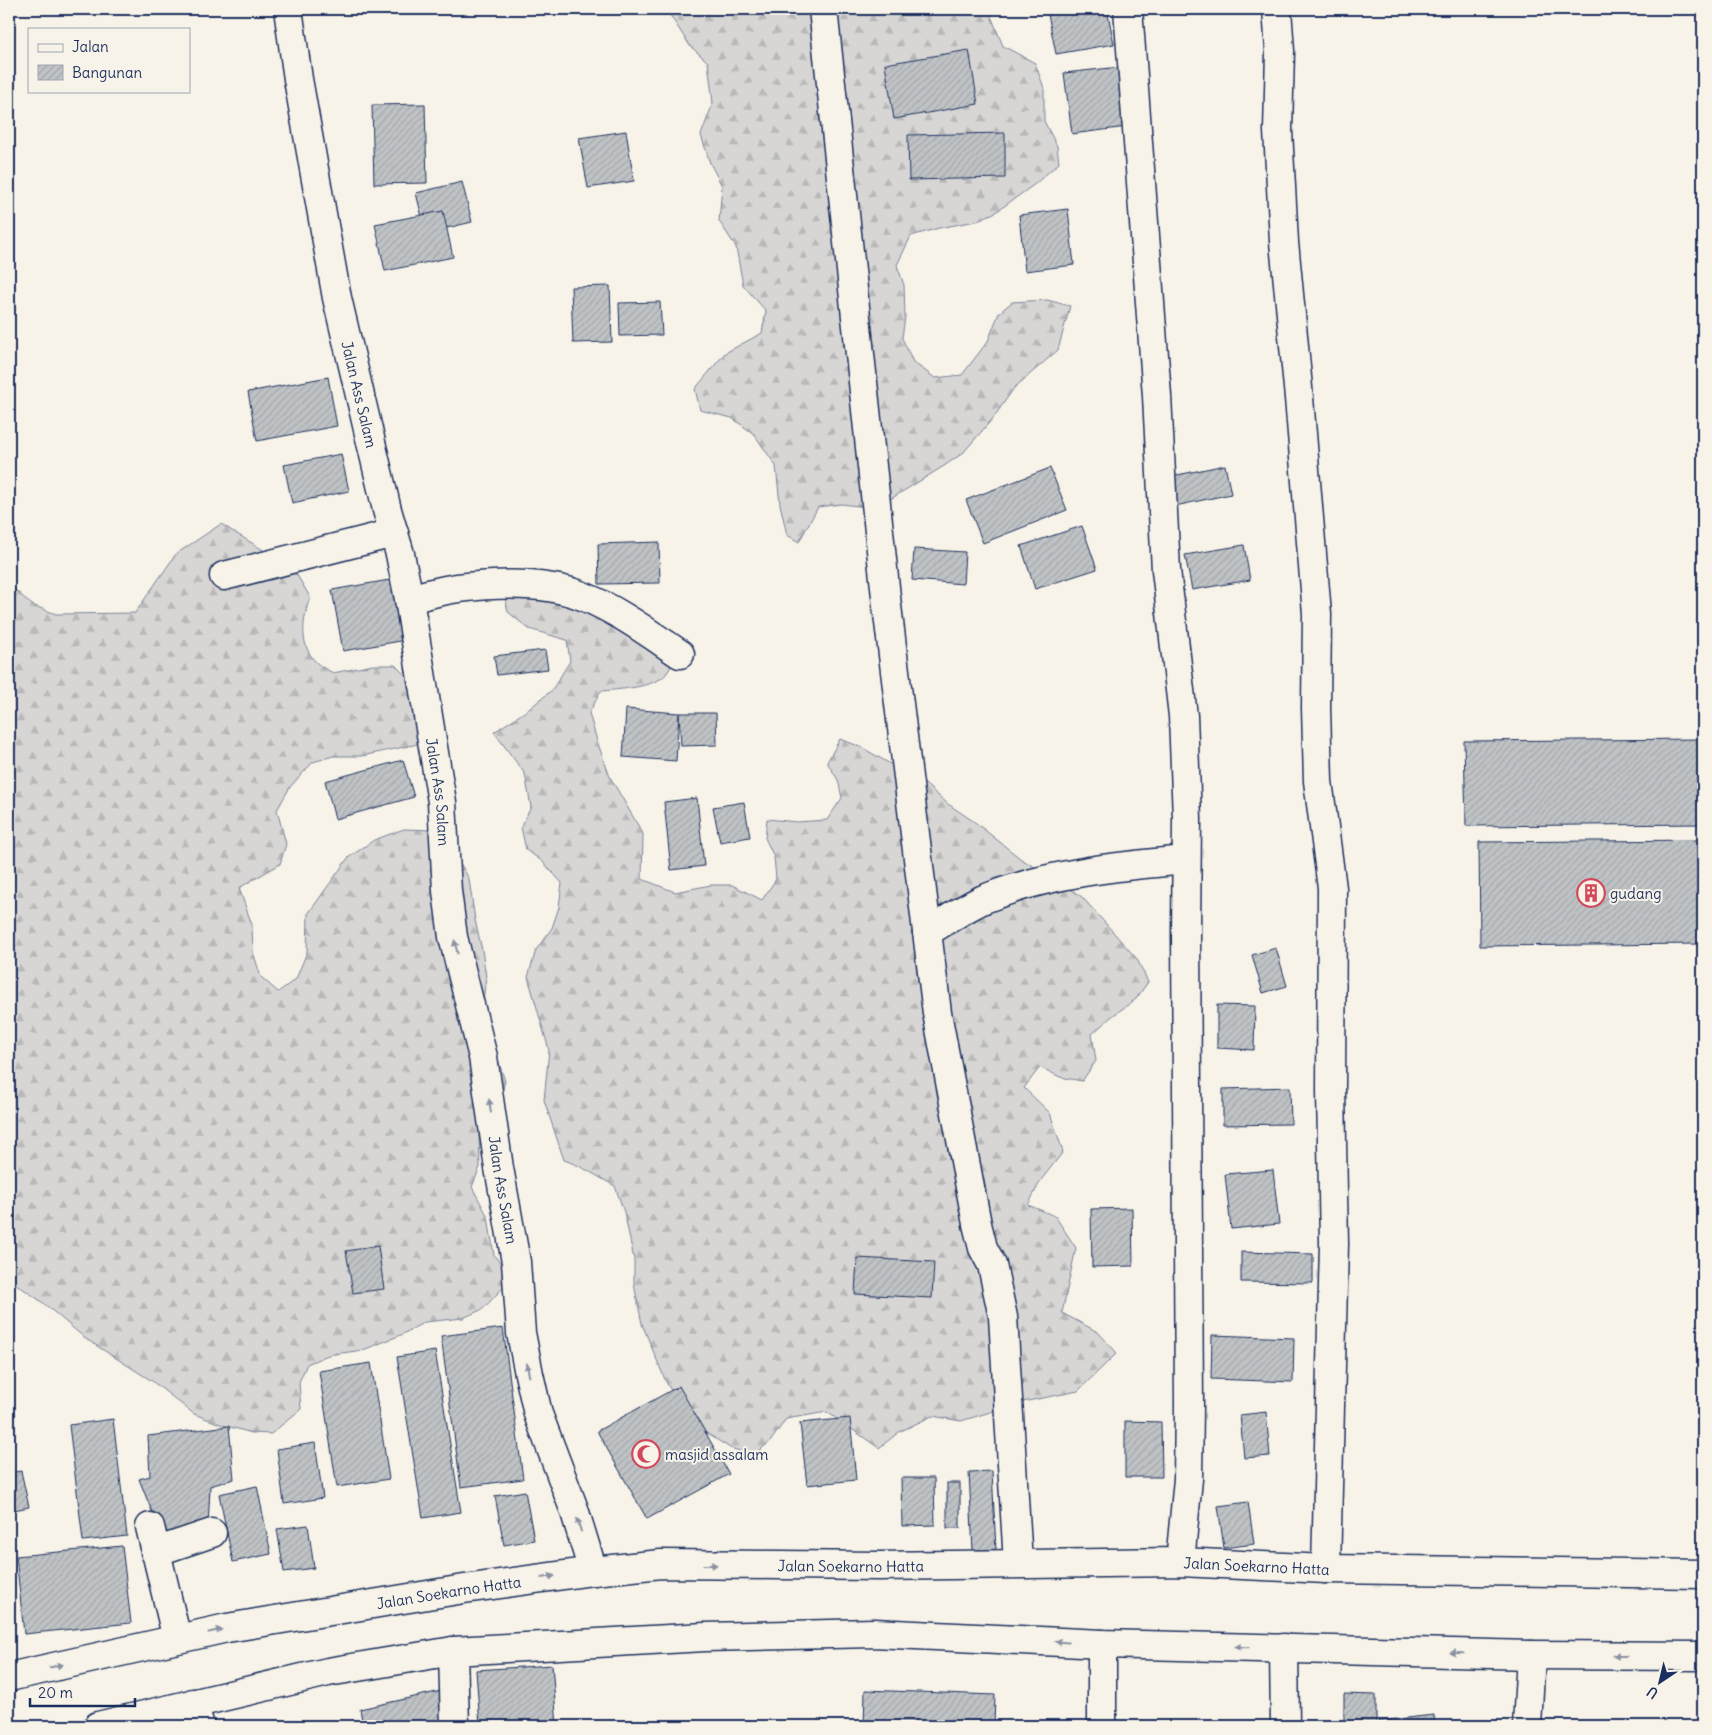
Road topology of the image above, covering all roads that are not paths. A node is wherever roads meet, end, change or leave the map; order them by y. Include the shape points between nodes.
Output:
1 (288, 9) edge
2 (823, 9) edge
3 (1128, 9) edge
4 (1278, 9) edge
5 (394, 533) junction
6 (224, 576) dead end
7 (410, 599) junction
8 (680, 654) dead end
9 (1186, 860) junction
10 (927, 932) junction
11 (212, 1533) dead end
12 (1180, 1562) junction
13 (1018, 1563) junction
14 (1326, 1569) junction
15 (593, 1571) junction
16 (1703, 1574) edge
17 (177, 1639) junction
18 (1102, 1644) junction
19 (1284, 1648) junction
20 (453, 1651) junction
21 (1531, 1655) junction
22 (1703, 1656) edge
23 (9, 1677) edge
24 (197, 1714) edge
25 (98, 1726) edge
26 (455, 1726) edge
27 (1102, 1726) edge
28 (1285, 1726) edge
29 (1527, 1726) edge

1 - 5 main road, Jalan Ass Salam via 337,298
2 - 10 main road via 886,596
3 - 9 main road via 1158,413 1166,570 1183,716
4 - 14 main road via 1278,131 1284,242 1317,614 1318,782 1332,888 1334,1244
5 - 6 main road
5 - 7 main road, Jalan Ass Salam
7 - 8 main road via 456,588 513,585 561,589 586,597
15 -> 7 main road, Jalan Ass Salam via 574,1509 538,1414 522,1341 516,1262 483,1057 454,937 447,891 442,802
9 - 10 main road via 1063,875 982,900
9 - 12 main road via 1190,1406 1188,1480
10 - 13 main road via 937,1013 977,1224 983,1248 992,1265 1004,1317
11 - 17 main road via 153,1540
12 - 13 main road, Jalan Soekarno Hatta
12 - 14 main road, Jalan Soekarno Hatta
15 -> 13 main road, Jalan Soekarno Hatta via 661,1564 879,1566
14 - 16 main road, Jalan Soekarno Hatta
17 -> 15 main road, Jalan Soekarno Hatta via 464,1589
23 -> 17 main road, Jalan Soekarno Hatta
19 -> 18 main road
18 -> 20 main road via 874,1633 696,1637
18 - 27 main road
21 -> 19 main road
19 - 28 main road
20 - 24 main road via 328,1672
20 - 26 main road
22 -> 21 main road
21 - 29 main road
24 - 25 main road

